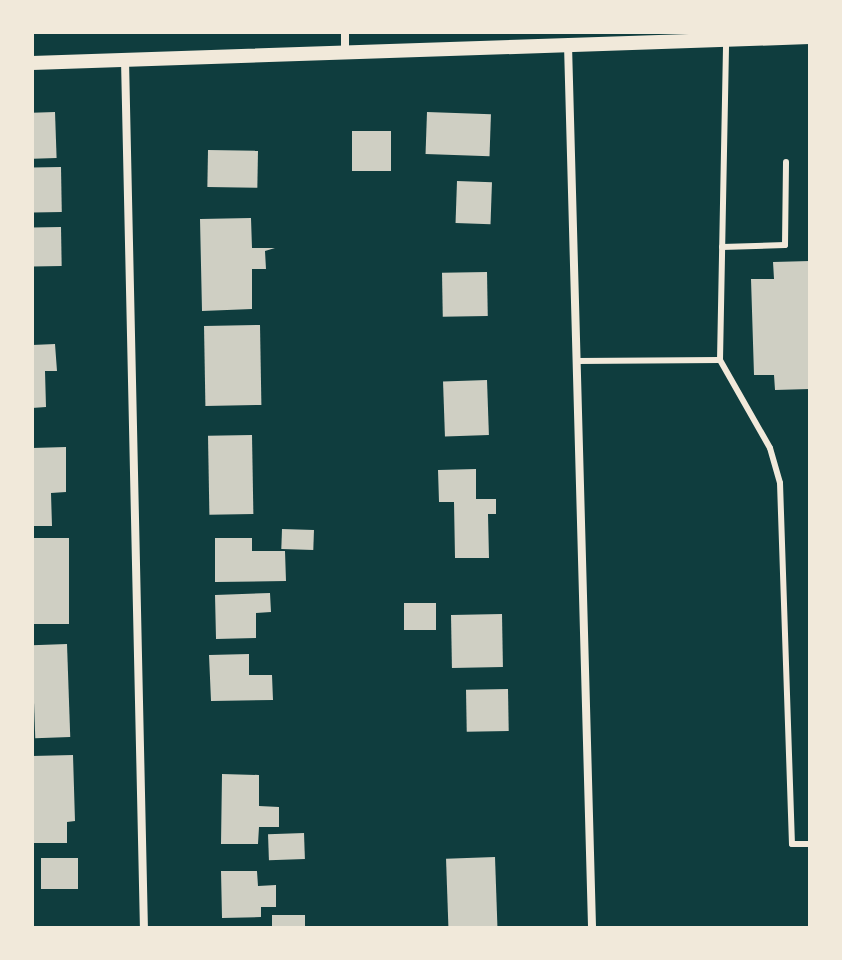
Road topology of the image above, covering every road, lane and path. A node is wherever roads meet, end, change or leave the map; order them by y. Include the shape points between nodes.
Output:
1 (345, 32) edge
2 (810, 37) edge
3 (726, 40) junction
4 (568, 45) junction
5 (345, 53) junction
6 (125, 60) junction
7 (32, 63) edge
8 (786, 162) dead end
9 (722, 247) junction
10 (720, 360) junction
11 (577, 361) junction
12 (810, 844) edge
13 (144, 928) edge
14 (592, 928) edge

1 - 5 street
2 - 3 street
3 - 4 street
3 - 9 lane
4 - 5 street
4 - 11 street
5 - 6 street
6 - 7 street
6 - 13 street
8 - 9 lane via 785,245
9 - 10 lane
10 - 11 lane
10 - 12 lane via 770,448 780,483 792,844
11 - 14 street

